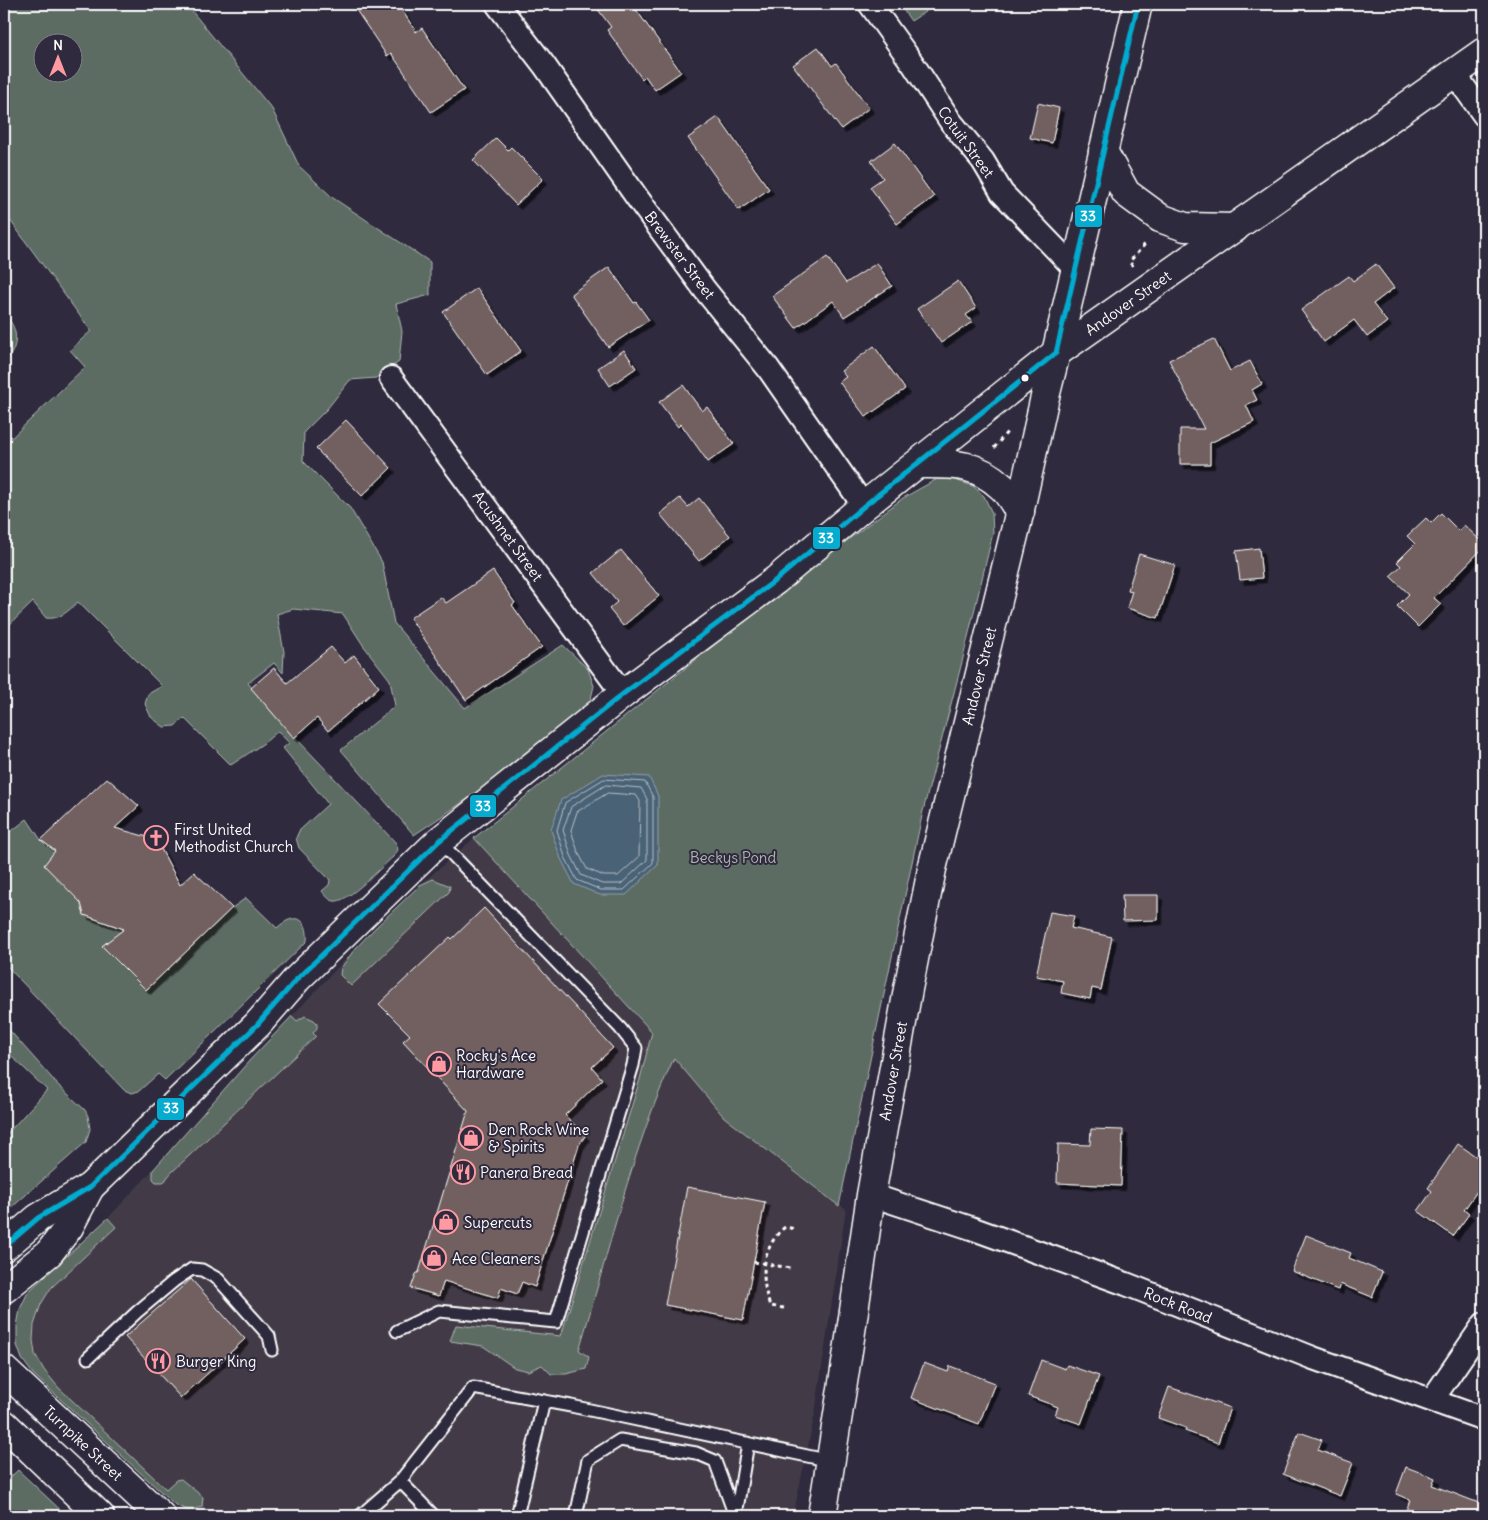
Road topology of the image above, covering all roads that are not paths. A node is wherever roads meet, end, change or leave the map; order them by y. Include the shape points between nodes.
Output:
1 (497, 4) edge
2 (870, 4) edge
3 (1138, 4) edge
4 (1484, 52) edge
5 (1454, 73) junction
6 (1484, 115) edge
7 (1103, 151) junction
8 (1235, 228) junction
9 (1076, 270) junction
10 (1056, 353) junction
11 (391, 378) dead end
12 (919, 464) junction
13 (864, 506) junction
14 (1020, 512) junction
15 (623, 694) junction
16 (439, 841) junction
17 (90, 1187) junction
18 (871, 1195) junction
19 (4, 1247) edge
20 (4, 1289) edge
21 (1484, 1324) edge
22 (397, 1331) dead end
23 (272, 1350) dead end
24 (88, 1358) dead end
25 (4, 1370) edge
26 (1432, 1400) junction
27 (544, 1401) junction
28 (1484, 1419) edge
29 (4, 1424) edge
30 (748, 1443) junction
31 (830, 1461) junction
32 (400, 1481) junction
33 (100, 1516) edge
34 (161, 1516) edge
35 (360, 1516) edge
36 (434, 1516) edge
37 (517, 1516) edge
38 (576, 1516) edge
39 (735, 1516) edge
40 (822, 1516) edge

1 - 13 street, Brewster Street via 705,290 768,368
2 - 9 street, Cotuit Street via 951,122 983,161 1002,193
3 - 7 main road
4 - 5 main road, Andover Street
5 - 6 street
5 - 8 main road, Andover Street
7 - 8 main road via 1126,192 1160,218 1185,227
7 - 9 main road
8 - 10 main road, Andover Street
9 - 10 main road
10 - 12 main road
10 - 14 main road, Andover Street
11 - 15 street, Acushnet Street
12 - 13 main road
12 - 14 main road via 954,464 978,470 1003,488
13 - 15 main road via 776,580
14 - 18 main road, Andover Street via 932,869
15 - 16 main road
16 - 17 main road via 297,979 257,1025
16 - 22 lane via 636,1048 556,1322 439,1311
17 - 19 main road via 38,1218
17 - 20 main road via 69,1228 49,1253
18 - 26 street, Rock Road via 1117,1281 1313,1358
18 - 31 main road, Andover Street
21 - 26 street
23 - 24 lane via 269,1336 218,1279 202,1270 192,1269 136,1312
25 - 34 main road, Turnpike Street
26 - 28 street, Rock Road
27 - 30 lane
27 - 32 lane via 473,1388
27 - 37 lane
29 - 33 main road
30 - 31 lane
30 - 39 lane
31 - 40 main road, Andover Street
32 - 35 lane
32 - 36 lane
38 - 39 lane via 588,1460 620,1440 696,1453 715,1461

